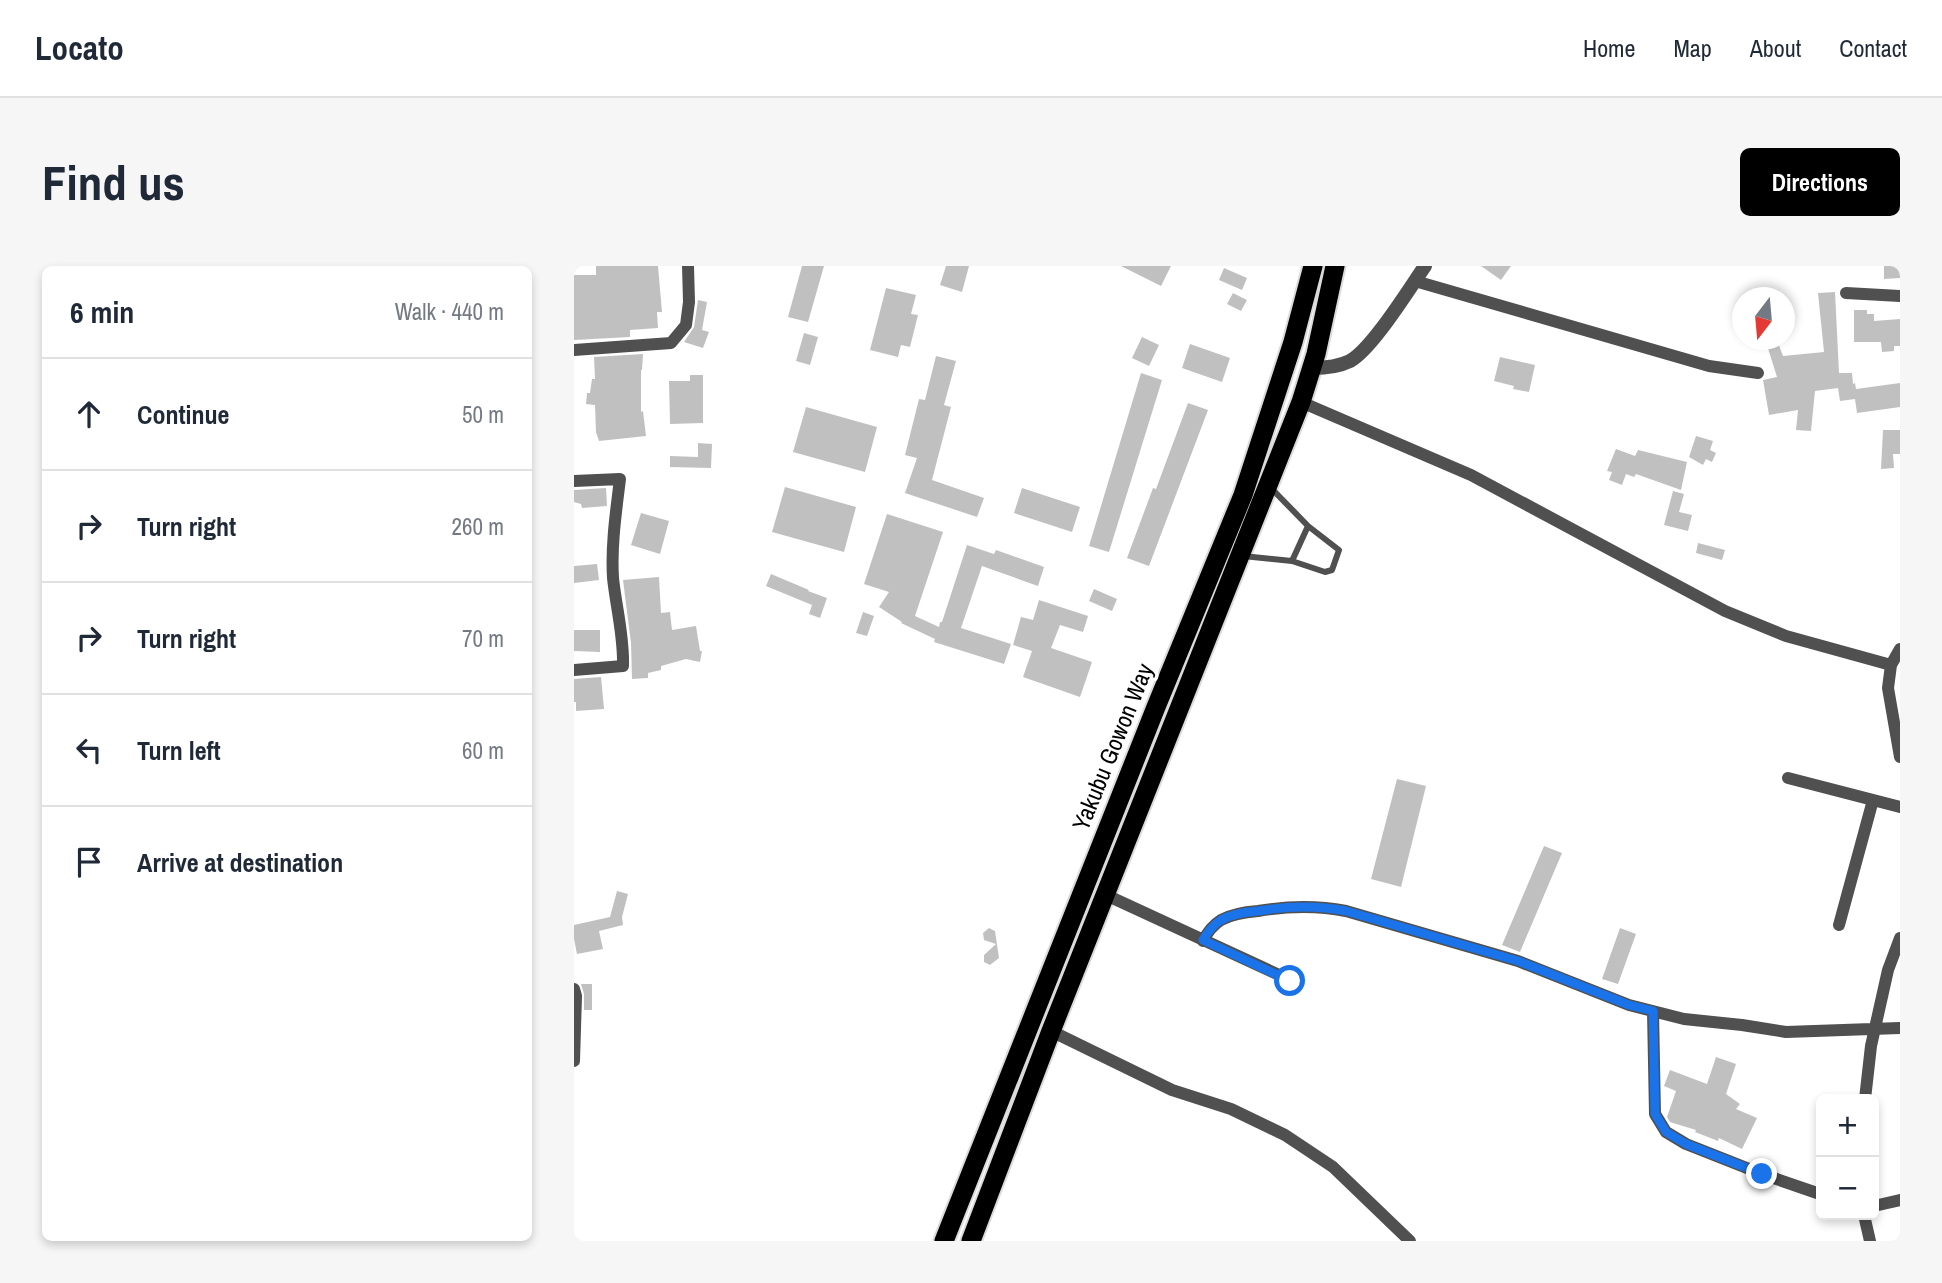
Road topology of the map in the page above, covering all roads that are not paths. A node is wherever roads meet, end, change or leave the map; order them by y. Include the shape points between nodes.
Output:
1 (688, 266) edge
2 (1313, 266) edge
3 (1335, 266) edge
4 (1425, 266) edge
5 (1415, 281) junction
6 (1846, 293) dead end
7 (1900, 296) edge
8 (574, 350) edge
9 (1312, 368) junction
10 (1758, 373) dead end
11 (1301, 402) junction
12 (574, 481) edge
13 (1269, 486) junction
14 (1308, 526) junction
15 (1241, 556) junction
16 (1292, 561) junction
17 (1900, 649) edge
18 (1891, 665) junction
19 (574, 670) edge
20 (1900, 757) edge
21 (1788, 778) dead end
22 (1873, 800) junction
23 (1900, 807) edge
24 (1111, 818) junction
25 (1133, 826) junction
26 (1106, 895) junction
27 (1839, 925) dead end
28 (1900, 938) edge
29 (1203, 940) junction
30 (1290, 981) dead end
31 (574, 989) edge
32 (1653, 1011) junction
33 (1875, 1028) junction
34 (1900, 1028) edge
35 (1051, 1031) junction
36 (574, 1061) edge
37 (1866, 1094) edge
38 (1816, 1193) edge
39 (1900, 1200) edge
40 (1879, 1205) edge
41 (1865, 1220) edge
42 (944, 1241) edge
43 (971, 1241) edge
44 (1410, 1241) edge
45 (1870, 1241) edge

1 - 8 street via 686,325 671,343
2 - 24 highway, Yakubu Gowon Way via 1243,495
3 - 9 highway, Yakubu Gowon Way
4 - 5 street
5 - 9 street via 1352,360
5 - 10 street via 1709,366
6 - 7 street
9 - 11 highway, Yakubu Gowon Way
11 - 13 highway, Yakubu Gowon Way
11 - 18 street via 1471,475 1725,611 1786,636
12 - 19 street via 620,479 612,547 624,652 623,666
13 - 14 lane
13 - 15 highway, Yakubu Gowon Way
14 - 16 lane
14 - 16 lane via 1339,550 1332,570
15 - 16 lane
15 - 25 highway, Yakubu Gowon Way
17 - 18 street
18 - 20 street via 1888,688
21 - 22 street
22 - 23 street
22 - 27 street
24 - 25 highway
24 - 42 highway, Yakubu Gowon Way
25 - 26 highway, Yakubu Gowon Way
26 - 29 street
26 - 35 highway, Yakubu Gowon Way
28 - 33 street
29 - 30 street
29 - 32 street via 1220,920 1238,913 1323,906 1518,961
31 - 36 street
32 - 33 street via 1786,1032
32 - 38 street via 1655,1114 1666,1132 1686,1144
33 - 34 street
33 - 37 street
35 - 43 highway, Yakubu Gowon Way
35 - 44 street via 1172,1090 1231,1109 1285,1135 1333,1167
39 - 40 street
41 - 45 street

